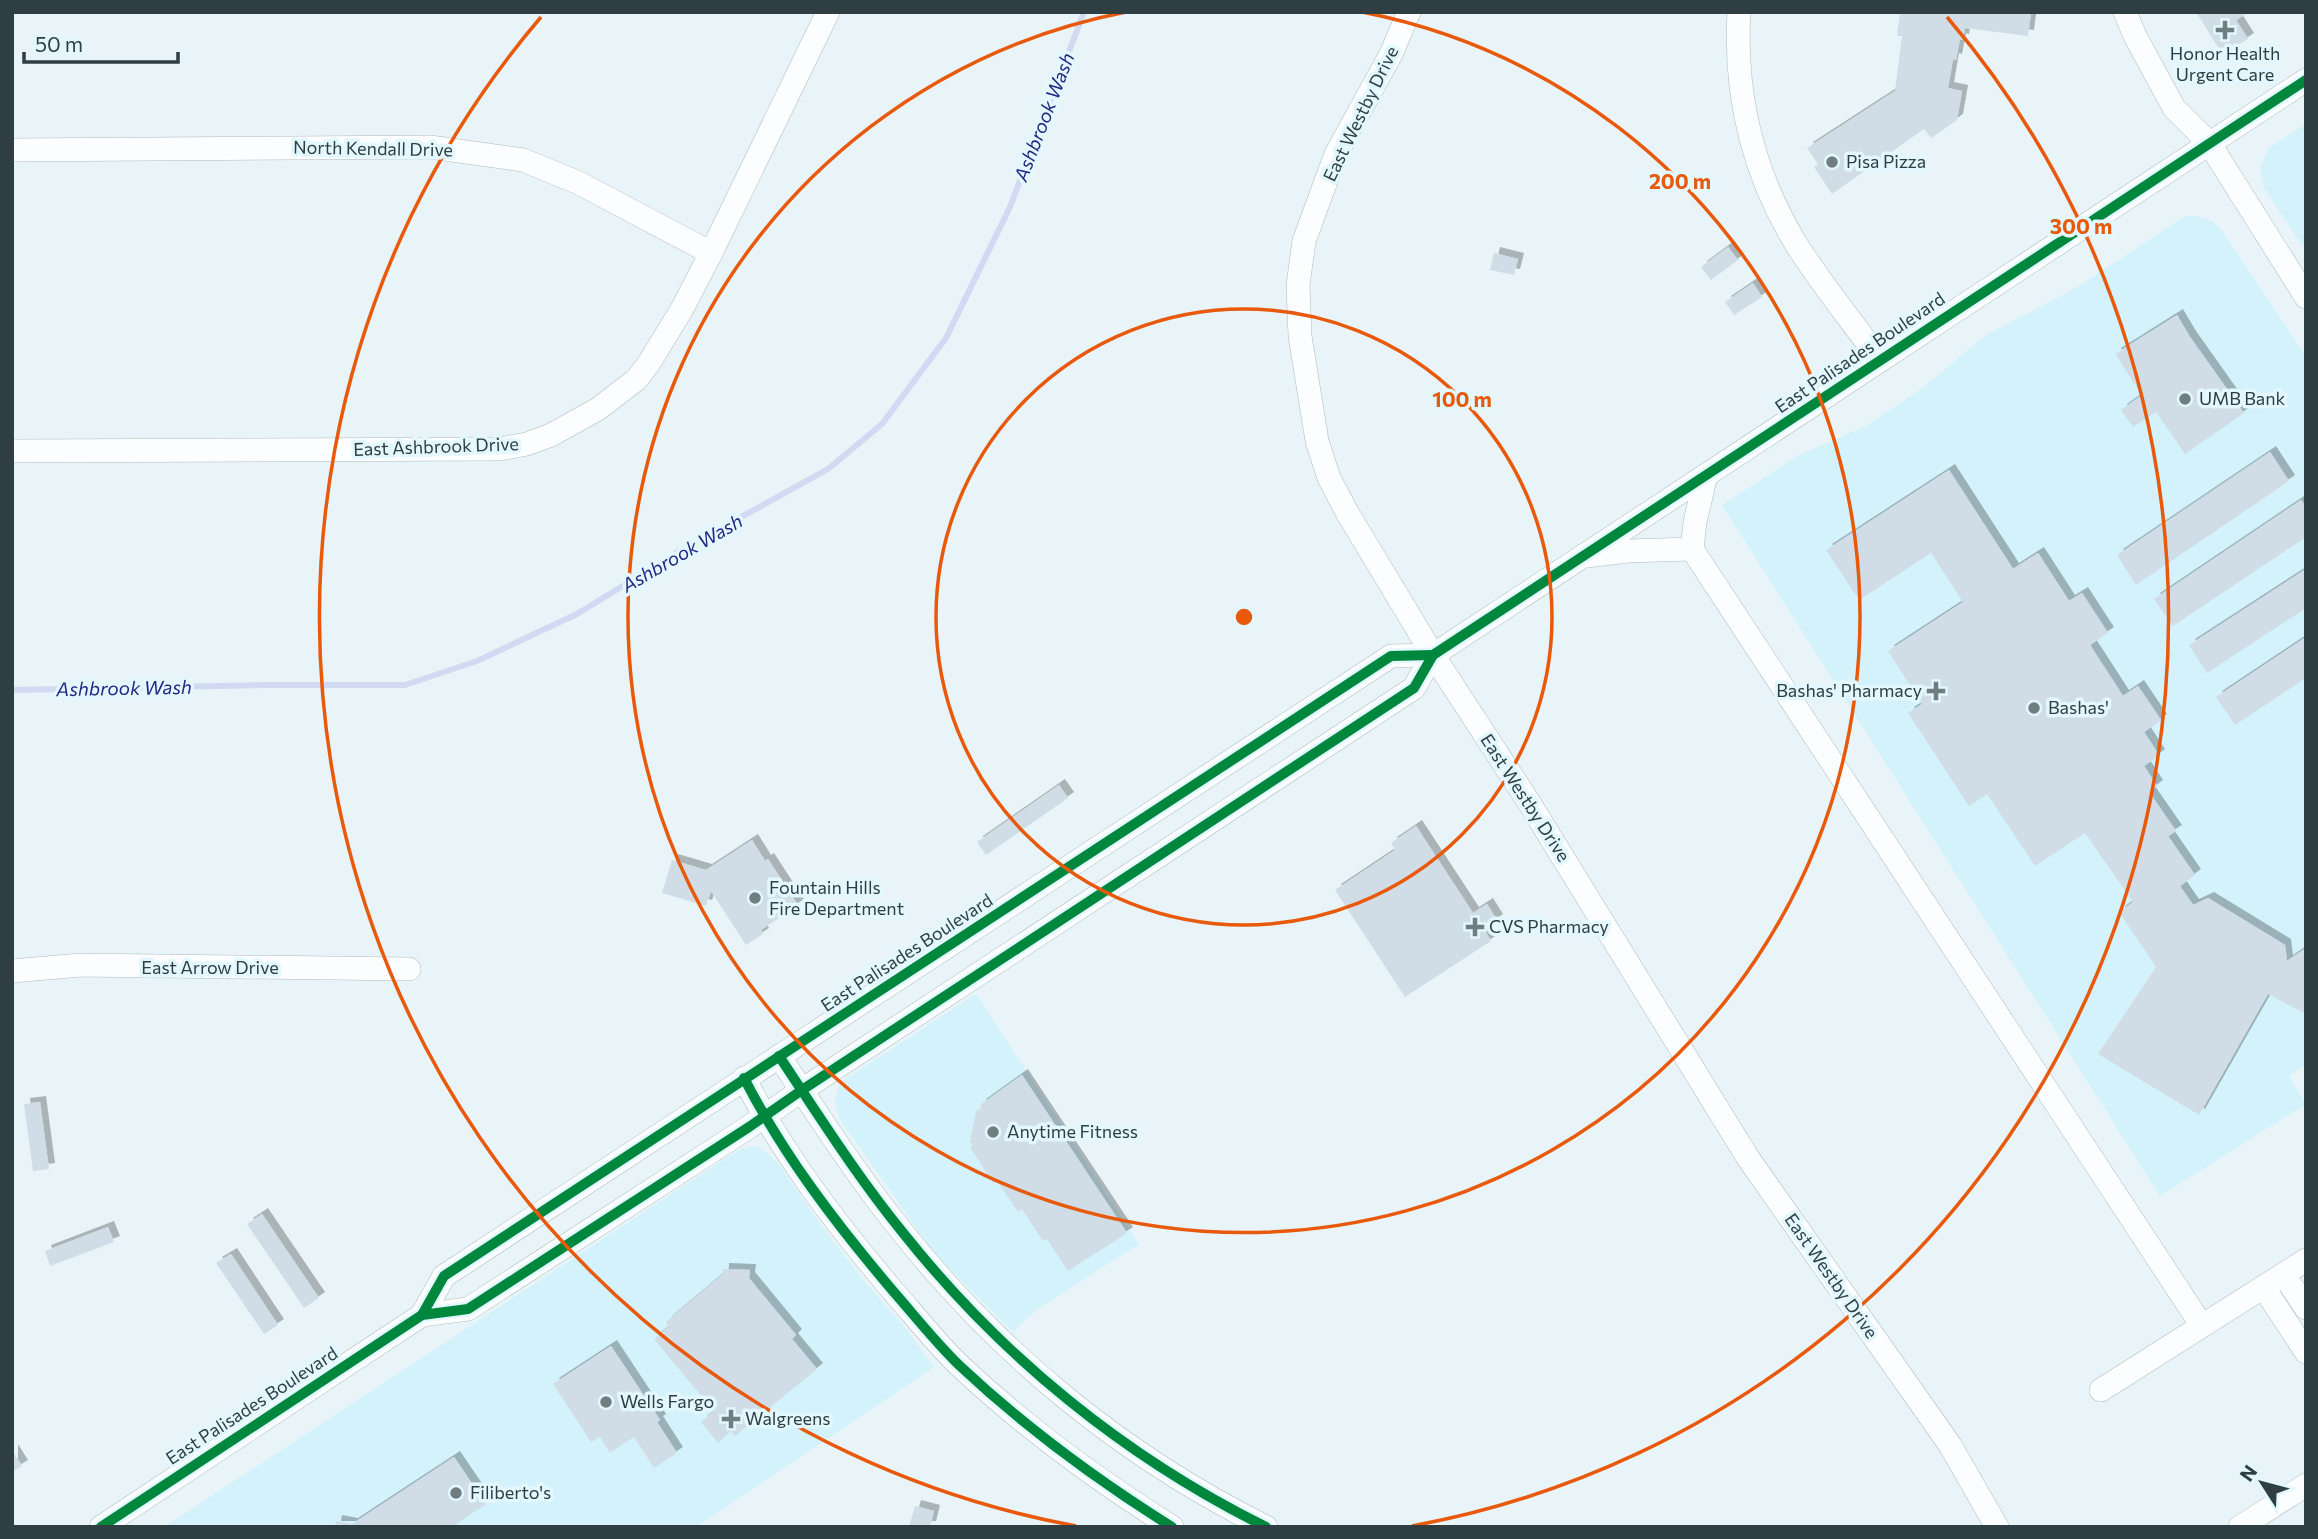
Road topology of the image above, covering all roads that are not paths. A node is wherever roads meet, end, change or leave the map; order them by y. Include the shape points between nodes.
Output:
1 (828, 12) edge
2 (1409, 12) edge
3 (1739, 12) edge
4 (2125, 12) edge
5 (2306, 80) edge
6 (2209, 143) junction
7 (12, 150) edge
8 (711, 253) junction
9 (2306, 297) edge
10 (1880, 360) junction
11 (12, 451) edge
12 (1706, 475) junction
13 (1692, 549) junction
14 (1580, 557) junction
15 (1433, 655) junction
16 (409, 969) dead end
17 (12, 971) edge
18 (779, 1055) junction
19 (744, 1078) junction
20 (802, 1090) junction
21 (764, 1118) junction
22 (2306, 1260) edge
23 (2284, 1275) junction
24 (2264, 1287) junction
25 (2306, 1308) edge
26 (422, 1315) junction
27 (2202, 1326) junction
28 (2306, 1352) edge
29 (2101, 1390) dead end
30 (2306, 1485) edge
31 (101, 1527) edge
32 (1172, 1527) edge
33 (1266, 1527) edge
34 (1997, 1527) edge
35 (2240, 1527) edge

1 - 8 street, East Ashbrook Drive
2 - 15 street, East Westby Drive via 1336,154 1304,241 1298,285 1310,403 1329,478
3 - 10 street via 1739,81 1758,168 1798,247
4 - 6 street via 2174,108
5 - 6 street, East Palisades Boulevard
6 - 9 street
6 - 10 street, East Palisades Boulevard
7 - 8 street, North Kendall Drive via 465,150 523,160 579,183
8 - 11 street, East Ashbrook Drive via 637,379 598,409 527,444 446,450
10 - 12 street, East Palisades Boulevard
12 - 13 street
12 - 14 street, East Palisades Boulevard
13 - 14 street
13 - 27 street
14 - 15 street, East Palisades Boulevard
15 - 18 street, East Palisades Boulevard via 1391,656
15 - 20 street, East Palisades Boulevard via 1414,688
15 - 34 street, East Westby Drive via 1748,1158 1950,1445
16 - 17 street, East Arrow Drive via 81,965
18 - 19 street, East Palisades Boulevard
18 - 20 street
19 - 21 street
19 - 26 street, East Palisades Boulevard via 444,1276
20 - 21 street, East Palisades Boulevard
20 - 33 street via 903,1234 1017,1356 1111,1434
21 - 26 street, East Palisades Boulevard via 468,1309
21 - 32 street via 840,1228 960,1366 1082,1467
22 - 23 street
23 - 24 street
23 - 25 street
24 - 27 street
24 - 28 street
26 - 31 street, East Palisades Boulevard
27 - 29 street
30 - 35 street

